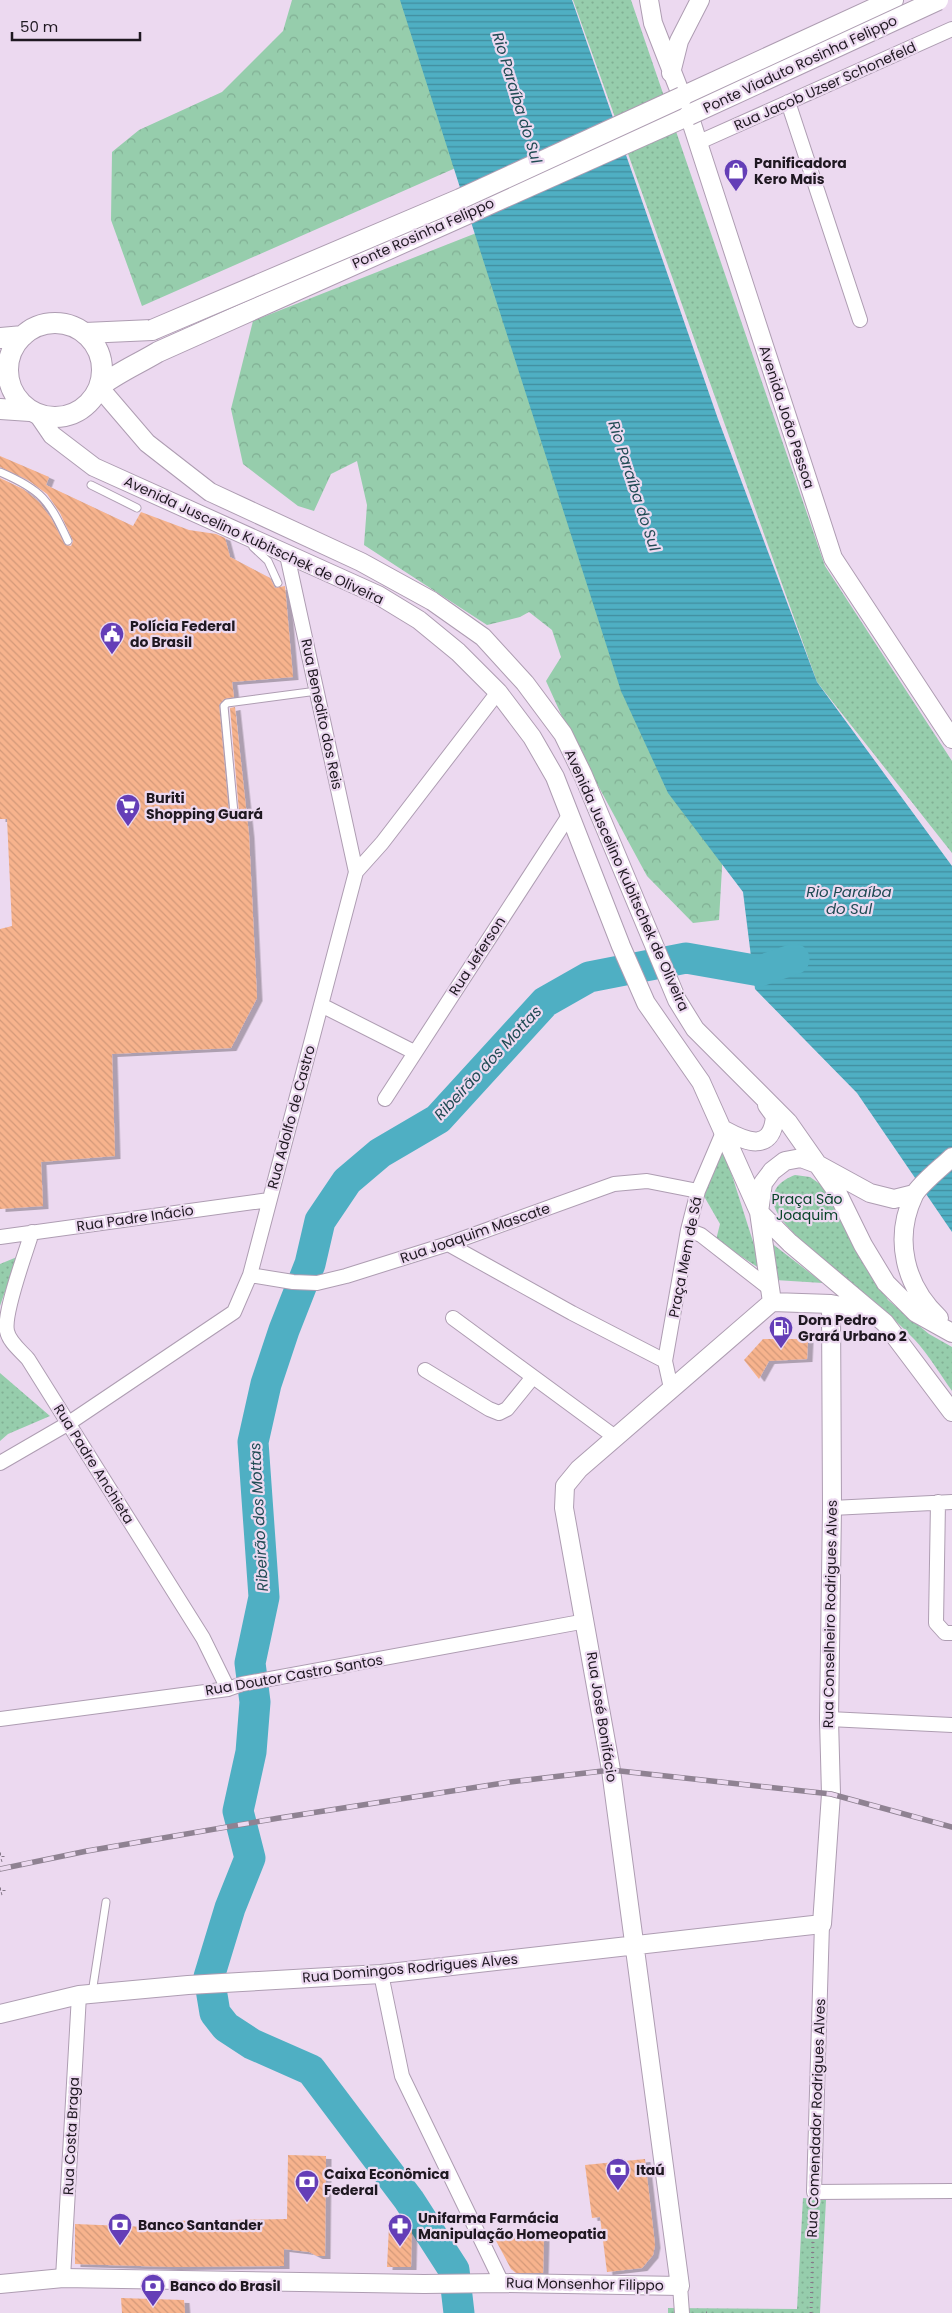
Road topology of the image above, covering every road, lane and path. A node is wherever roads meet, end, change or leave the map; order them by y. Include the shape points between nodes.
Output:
1 (649, 0) edge
2 (700, 0) edge
3 (893, 0) edge
4 (938, 0) edge
5 (952, 29) edge
6 (671, 72) junction
7 (788, 102) junction
8 (686, 106) junction
9 (698, 143) junction
10 (860, 320) dead end
11 (85, 333) junction
12 (23, 336) junction
13 (0, 338) edge
14 (99, 387) junction
15 (0, 409) edge
16 (33, 412) junction
17 (0, 472) edge
18 (90, 485) dead end
19 (137, 508) dead end
20 (187, 508) junction
21 (68, 541) dead end
22 (287, 555) junction
23 (278, 583) dead end
24 (317, 691) junction
25 (498, 692) junction
26 (952, 739) edge
27 (234, 813) dead end
28 (570, 814) junction
29 (356, 872) junction
30 (321, 1005) junction
31 (414, 1052) junction
32 (751, 1084) junction
33 (385, 1099) dead end
34 (724, 1130) junction
35 (952, 1157) edge
36 (817, 1164) junction
37 (698, 1191) junction
38 (916, 1192) junction
39 (269, 1200) junction
40 (759, 1212) junction
41 (688, 1230) junction
42 (32, 1232) junction
43 (0, 1236) edge
44 (448, 1244) junction
45 (250, 1275) junction
46 (770, 1295) junction
47 (830, 1304) junction
48 (871, 1312) junction
49 (453, 1318) dead end
50 (952, 1332) edge
51 (665, 1361) junction
52 (425, 1370) dead end
53 (533, 1377) junction
54 (671, 1388) junction
55 (952, 1412) edge
56 (69, 1423) junction
57 (615, 1437) junction
58 (0, 1463) edge
59 (945, 1502) edge
60 (832, 1508) junction
61 (586, 1621) junction
62 (952, 1633) edge
63 (228, 1689) junction
64 (0, 1719) edge
65 (829, 1719) junction
66 (952, 1725) edge
67 (0, 1854) edge
68 (0, 1860) edge
69 (0, 1889) edge
70 (0, 1894) edge
71 (106, 1902) dead end
72 (822, 1924) junction
73 (634, 1946) junction
74 (381, 1974) junction
75 (85, 1994) junction
76 (0, 2014) edge
77 (952, 2191) edge
78 (814, 2192) junction
79 (64, 2278) junction
80 (496, 2283) junction
81 (0, 2284) edge
82 (680, 2286) junction
83 (682, 2313) edge
84 (811, 2313) edge

1 - 6 street, Avenida João Pessoa via 653,23
2 - 6 street via 678,41
3 - 8 main road, Ponte Viaduto Rosinha Felippo
4 - 8 main road, Ponte Viaduto Rosinha Felippo, bridge
5 - 7 street, Rua Jacob Uzser Schonefeld
6 - 9 street, Avenida João Pessoa
7 - 9 street, Rua Jacob Uzser Schonefeld
7 - 10 street
8 - 11 main road, Ponte Rosinha Felippo, bridge via 152,330
8 - 14 main road, Ponte Rosinha Felippo via 158,352 116,374
9 - 26 street, Avenida João Pessoa via 833,558
11 - 12 main road via 58,323 42,325
11 - 14 main road via 100,355 103,372
12 - 13 main road
12 - 16 main road via 11,353 8,367 15,394
14 - 16 main road via 91,401 66,416 51,417
14 - 32 street, Avenida Juscelino Kubitschek de Oliveira via 147,443 210,492 369,566 432,601 483,637 525,683 563,734 677,1000 695,1030
15 - 16 main road
16 - 20 street, Avenida Juscelino Kubitschek de Oliveira via 52,435 94,467
17 - 21 lane via 27,484 39,494 52,508
18 - 19 lane
20 - 22 street, Avenida Juscelino Kubitschek de Oliveira
20 - 23 lane via 202,521 258,550 268,561
22 - 24 street, Rua Benedito dos Reis
22 - 25 street, Avenida Juscelino Kubitschek de Oliveira via 378,594 419,620 458,652
24 - 27 lane via 226,703
24 - 29 street, Rua Benedito dos Reis
25 - 28 street, Avenida Juscelino Kubitschek de Oliveira via 556,777
25 - 29 street, Rua Adolfo de Castro
28 - 31 street, Rua Jeferson
28 - 34 street, Avenida Juscelino Kubitschek de Oliveira via 646,1003 701,1082
29 - 30 street, Rua Adolfo de Castro
30 - 31 street
30 - 39 street, Rua Adolfo de Castro
31 - 33 street, Rua Jeferson
32 - 34 street via 775,1116 774,1127 760,1142 749,1142
32 - 36 street, Avenida Juscelino Kubitschek de Oliveira via 788,1122
34 - 37 street, Praça Mem de Sá
34 - 40 street, Avenida Juscelino Kubitschek de Oliveira
35 - 38 street
36 - 38 street via 870,1194 894,1199
36 - 40 street via 801,1158 785,1161 772,1171 764,1183
36 - 50 street, Avenida Juscelino Kubitschek de Oliveira via 837,1192 886,1283 916,1313
37 - 41 street, Praça Mem de Sá
37 - 44 street, Rua Joaquim Mascate via 647,1181 614,1184
38 - 50 street via 907,1217 903,1245 907,1272 924,1304
39 - 42 street, Rua Padre Inácio
39 - 45 street, Rua Adolfo de Castro
40 - 46 street
40 - 48 street, Avenida Juscelino Kubitschek de Oliveira
41 - 46 street via 701,1235
41 - 51 street, Praça Mem de Sá
42 - 43 street, Rua Padre Inácio
42 - 56 street, Rua Padre Anchieta via 8,1315 7,1331
44 - 45 street, Rua Joaquim Mascate via 317,1283
44 - 51 street via 537,1295
45 - 56 street, Rua Adolfo de Castro via 234,1312
46 - 47 street
46 - 54 street, Rua José Bonifácio
47 - 48 street
47 - 60 street, Rua Conselheiro Rodrigues Alves
48 - 55 street, Avenida Juscelino Kubitschek de Oliveira via 891,1330
49 - 53 street
51 - 54 street, Praça Mem de Sá
52 - 53 street via 499,1413 507,1409
53 - 57 street
54 - 57 street, Rua José Bonifácio
56 - 58 street, Rua Adolfo de Castro
56 - 63 street, Rua Padre Anchieta via 203,1638
57 - 61 street, Rua José Bonifácio via 565,1486 564,1508
59 - 60 street
59 - 62 street via 936,1623 945,1633
60 - 65 street, Rua Conselheiro Rodrigues Alves
61 - 63 street, Rua Doutor Castro Santos
61 - 73 street, Rua José Bonifácio via 611,1770
63 - 64 street, Rua Doutor Castro Santos
65 - 66 street
65 - 72 street, Rua Conselheiro Rodrigues Alves via 831,1794
67 - 68 path via 3,1854 3,1860
69 - 70 path via 4,1889
71 - 75 lane
72 - 73 street, Rua Domingos Rodrigues Alves
72 - 78 street, Rua Comendador Rodrigues Alves
73 - 74 street, Rua Domingos Rodrigues Alves
73 - 82 street, Rua José Bonifácio
74 - 75 street, Rua Domingos Rodrigues Alves
74 - 80 street via 402,2076
75 - 76 street, Rua Domingos Rodrigues Alves
75 - 79 street, Rua Costa Braga
77 - 78 street
78 - 84 path, Rua Comendador Rodrigues Alves
79 - 80 street, Rua Monsenhor Filippo
79 - 81 street
80 - 82 street, Rua Monsenhor Filippo
82 - 83 street, Rua José Bonifácio

